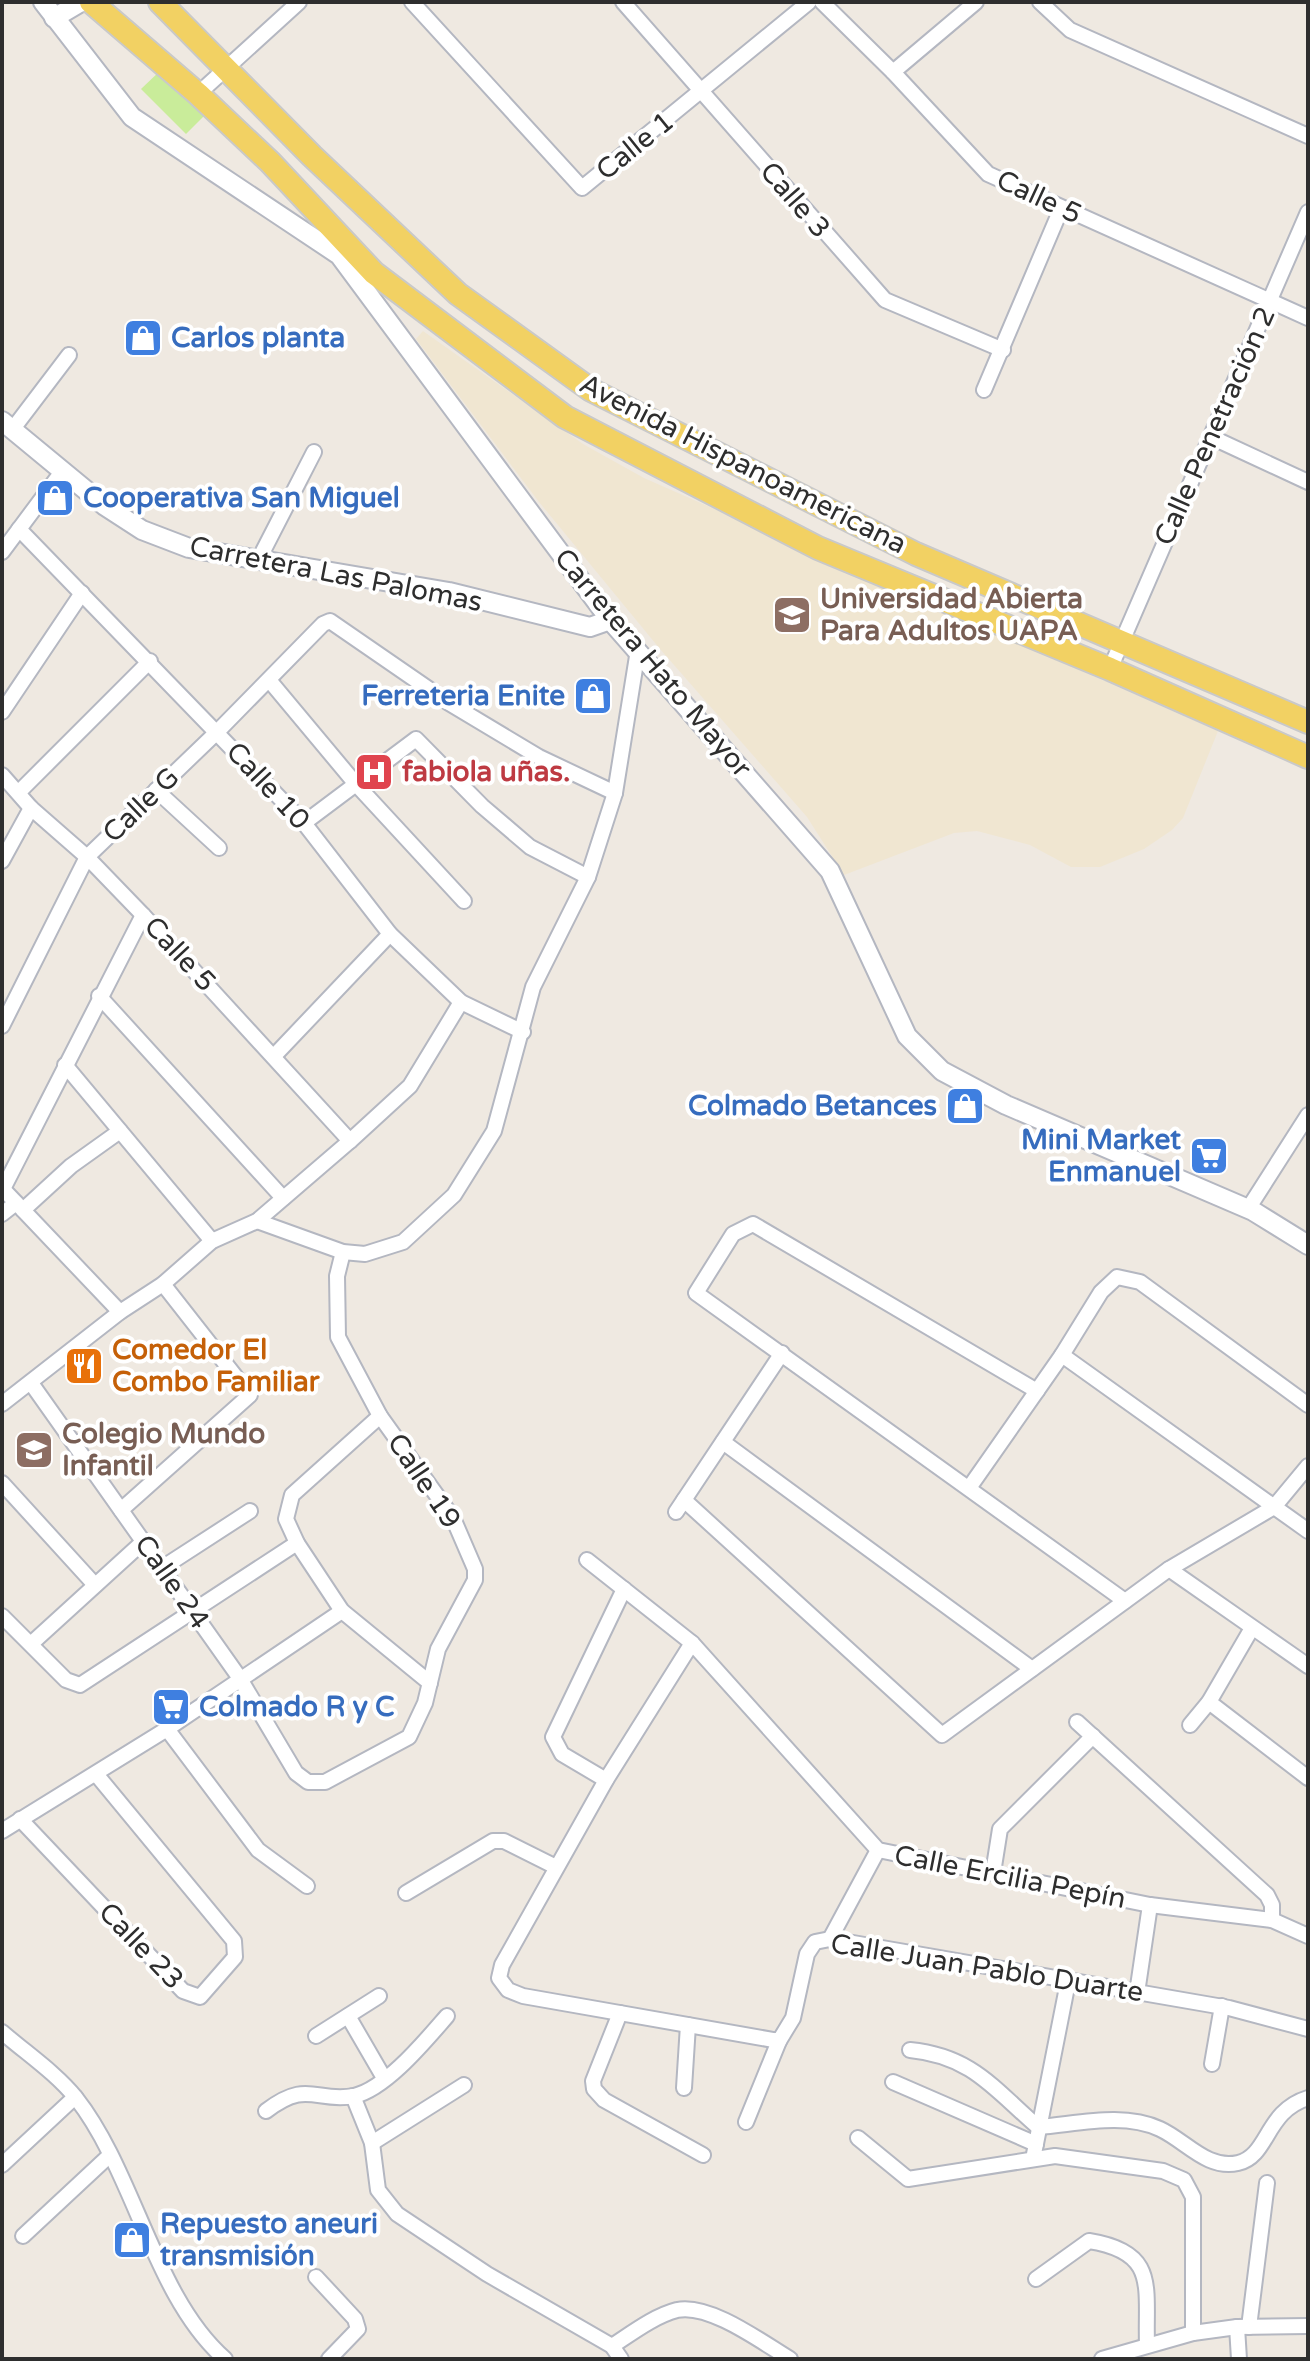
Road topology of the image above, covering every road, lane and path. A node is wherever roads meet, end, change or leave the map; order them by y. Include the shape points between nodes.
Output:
1 (81, 2) edge
2 (91, 2) edge
3 (160, 2) edge
4 (299, 2) edge
5 (412, 2) edge
6 (623, 2) edge
7 (809, 2) edge
8 (822, 2) edge
9 (976, 2) edge
10 (1040, 2) edge
11 (49, 10) edge
12 (223, 68) junction
13 (893, 72) junction
14 (701, 92) junction
15 (198, 94) junction
16 (1308, 136) edge
17 (1061, 209) junction
18 (1308, 212) edge
19 (1270, 302) junction
20 (1308, 318) edge
21 (1003, 350) junction
22 (69, 355) dead end
23 (984, 390) dead end
24 (7, 425) edge
25 (1211, 437) junction
26 (314, 452) dead end
27 (61, 473) junction
28 (1308, 482) edge
29 (19, 529) junction
30 (2, 552) edge
31 (258, 561) junction
32 (82, 593) junction
33 (610, 620) junction
34 (1121, 641) junction
35 (638, 650) junction
36 (150, 661) junction
37 (1110, 669) junction
38 (269, 680) junction
39 (2, 712) edge
40 (1308, 722) edge
41 (217, 732) junction
42 (1308, 757) edge
43 (2, 775) edge
44 (355, 783) junction
45 (156, 790) junction
46 (20, 791) junction
47 (615, 793) junction
48 (31, 808) junction
49 (304, 823) junction
50 (219, 848) dead end
51 (87, 857) junction
52 (2, 861) edge
53 (588, 877) junction
54 (464, 901) dead end
55 (143, 915) junction
56 (390, 934) junction
57 (99, 996) junction
58 (461, 1002) junction
59 (2, 1026) edge
60 (523, 1032) junction
61 (275, 1055) junction
62 (65, 1065) junction
63 (1308, 1115) edge
64 (120, 1131) junction
65 (350, 1141) junction
66 (3, 1189) edge
67 (283, 1198) junction
68 (20, 1206) junction
69 (1248, 1209) junction
70 (2, 1214) edge
71 (257, 1221) junction
72 (212, 1241) junction
73 (1308, 1245) edge
74 (343, 1252) junction
75 (163, 1284) junction
76 (120, 1312) junction
77 (782, 1353) junction
78 (1062, 1355) junction
79 (31, 1383) junction
80 (1037, 1391) junction
81 (2, 1404) edge
82 (1308, 1405) edge
83 (380, 1416) junction
84 (723, 1442) junction
85 (1308, 1466) edge
86 (2, 1483) edge
87 (969, 1488) junction
88 (1274, 1507) junction
89 (121, 1510) junction
90 (250, 1511) dead end
91 (1308, 1531) edge
92 (144, 1541) junction
93 (297, 1543) junction
94 (587, 1560) dead end
95 (162, 1568) junction
96 (1169, 1569) junction
97 (95, 1585) junction
98 (624, 1589) junction
99 (1125, 1601) junction
100 (342, 1611) junction
101 (191, 1612) junction
102 (2, 1616) edge
103 (1252, 1628) junction
104 (32, 1643) junction
105 (692, 1643) junction
106 (1308, 1666) edge
107 (1032, 1669) junction
108 (239, 1677) junction
109 (430, 1683) junction
110 (1209, 1702) junction
111 (1077, 1722) dead end
112 (1190, 1725) dead end
113 (167, 1729) junction
114 (1093, 1736) junction
115 (96, 1774) junction
116 (1308, 1778) edge
117 (606, 1780) junction
118 (308, 1782) joint
119 (20, 1819) junction
120 (3, 1827) edge
121 (878, 1850) junction
122 (556, 1867) junction
123 (993, 1873) junction
124 (307, 1886) dead end
125 (406, 1893) dead end
126 (1150, 1905) junction
127 (1272, 1920) junction
128 (1308, 1936) edge
129 (830, 1939) junction
130 (1068, 1982) junction
131 (1137, 1993) junction
132 (379, 1996) dead end
133 (1222, 2006) junction
134 (620, 2013) junction
135 (348, 2016) junction
136 (447, 2016) dead end
137 (688, 2025) junction
138 (1308, 2029) edge
139 (2, 2032) edge
140 (316, 2036) dead end
141 (779, 2041) junction
142 (910, 2050) dead end
143 (1212, 2064) dead end
144 (384, 2078) junction
145 (893, 2082) dead end
146 (464, 2085) dead end
147 (684, 2088) dead end
148 (353, 2096) junction
149 (75, 2097) junction
150 (1308, 2098) edge
151 (266, 2111) dead end
152 (746, 2122) dead end
153 (1038, 2127) junction
154 (858, 2138) dead end
155 (372, 2143) junction
156 (1034, 2151) junction
157 (110, 2155) junction
158 (703, 2155) dead end
159 (2, 2165) edge
160 (1267, 2183) dead end
161 (23, 2236) dead end
162 (316, 2277) dead end
163 (1036, 2279) dead end
164 (1308, 2326) edge
165 (1243, 2327) junction
166 (1193, 2333) junction
167 (1147, 2345) junction
168 (612, 2346) junction
169 (225, 2359) edge
170 (329, 2359) edge
171 (621, 2359) edge
172 (790, 2359) edge
173 (1102, 2359) edge
174 (1239, 2359) edge

1 - 11 street
2 - 15 main road, Avenida Hispanoamericana
3 - 12 main road, Avenida Hispanoamericana
4 - 12 street
5 - 14 street, Calle 1 via 582,188
6 - 14 street, Calle 3
7 - 14 street, Calle 1
8 - 13 street, Calle 5
9 - 13 street
10 - 16 street via 1070,30 1103,47
11 - 33 street, Carretera Hato Mayor via 132,117 339,255
12 - 15 street
12 - 34 main road, Avenida Hispanoamericana via 458,294 591,390 916,554
13 - 17 street, Calle 5 via 979,167
14 - 21 street, Calle 3 via 885,300
15 - 37 main road, Avenida Hispanoamericana via 374,273 565,417 818,548
17 - 19 street, Calle 5
17 - 21 street
18 - 19 street, Calle Penetración 2
19 - 20 street, Calle 5
19 - 25 street, Calle Penetración 2
21 - 23 street
22 - 24 street
24 - 27 street, Carretera Las Palomas
25 - 28 street
25 - 34 street, Calle Penetración 2
26 - 31 street
27 - 29 street
27 - 31 street, Carretera Las Palomas via 142,530 189,548
29 - 30 street
29 - 32 street, Calle 10
31 - 33 street, Carretera Las Palomas via 449,592 590,627
32 - 36 street, Calle 10
32 - 39 street
33 - 35 street, Carretera Hato Mayor
34 - 37 street
34 - 40 main road, Avenida Hispanoamericana
35 - 47 street
35 - 69 street, Carretera Hato Mayor via 830,871 907,1036 942,1071 1006,1105
36 - 41 street, Calle 10
36 - 46 street
37 - 42 main road, Avenida Hispanoamericana
38 - 41 street, Calle G
38 - 44 street
38 - 47 street, Calle G via 330,621 539,757
41 - 45 street, Calle G
41 - 49 street, Calle 10
43 - 46 street, Calle 5
44 - 49 street
44 - 53 street via 416,739 530,847
44 - 54 street
45 - 50 street
45 - 51 street, Calle G
46 - 48 street, Calle 5
47 - 53 street
48 - 51 street, Calle 5
48 - 52 street
49 - 56 street, Calle 10
51 - 55 street, Calle 5
51 - 59 street, Calle G
53 - 60 street via 533,987
55 - 57 street
55 - 61 street, Calle 5
56 - 58 street, Calle 10
56 - 61 street
57 - 62 street
57 - 67 street
58 - 60 street, Calle 10
58 - 65 street via 410,1086
60 - 74 street via 494,1131 454,1195 403,1242 365,1254
61 - 65 street, Calle 5
62 - 64 street
62 - 66 street
63 - 69 street
64 - 68 street
64 - 72 street
65 - 67 street
66 - 68 street
67 - 71 street
68 - 70 street
68 - 76 street
69 - 73 street, Carretera Hato Mayor
71 - 72 street
71 - 74 street
72 - 75 street
74 - 83 street, Calle 19 via 337,1276 338,1337
75 - 76 street
75 - 89 street via 250,1395
76 - 79 street
77 - 80 street via 696,1293 733,1234 753,1224
77 - 84 street
77 - 87 street
78 - 80 street
78 - 82 street via 1101,1292 1117,1277 1140,1282
78 - 88 street
79 - 81 street
79 - 89 street, Calle 24
80 - 87 street
83 - 93 street via 292,1495 285,1511
83 - 109 street, Calle 19 via 453,1518 475,1569 472,1590 438,1649
84 - 107 street
84 - 107 street via 680,1506 942,1735
85 - 88 street
86 - 97 street
87 - 99 street
88 - 91 street
88 - 96 street
89 - 92 street, Calle 24
90 - 95 street
92 - 95 street, Calle 24
92 - 97 street
93 - 100 street
93 - 101 street
94 - 98 street, Calle Ercilia Pepín
95 - 101 street, Calle 24
96 - 99 street
96 - 103 street
97 - 104 street
98 - 105 street, Calle Ercilia Pepín
98 - 117 street via 553,1737 562,1754
99 - 107 street
100 - 108 street
100 - 109 street
101 - 104 street via 80,1685 66,1680
101 - 108 street, Calle 24
102 - 104 street
103 - 106 street
103 - 110 street
105 - 117 street
105 - 121 street, Calle Ercilia Pepín
108 - 113 street
108 - 118 street, Calle 24 via 296,1773
109 - 118 street, Calle 19 via 419,1723 409,1737 325,1782
110 - 112 street
110 - 116 street
111 - 114 street
113 - 115 street
113 - 124 street via 258,1850
114 - 123 street via 1000,1829
114 - 127 street via 1267,1895
115 - 119 street
115 - 119 street, Calle 23 via 234,1941 235,1957 207,1993 194,1996 183,1991
117 - 122 street
119 - 120 street
121 - 123 street, Calle Ercilia Pepín
121 - 129 street
122 - 125 street via 504,1841 493,1841
122 - 134 street via 499,1978 523,1996
123 - 126 street, Calle Ercilia Pepín
126 - 127 street, Calle Ercilia Pepín
126 - 131 street
127 - 128 street, Calle Ercilia Pepín
129 - 130 street, Calle Juan Pablo Duarte
129 - 141 street, Calle Juan Pablo Duarte via 815,1942 807,1954 793,2018
130 - 131 street, Calle Juan Pablo Duarte
130 - 153 street
131 - 133 street, Calle Juan Pablo Duarte
132 - 135 street
133 - 138 street, Calle Juan Pablo Duarte
133 - 143 street
134 - 137 street
134 - 158 street via 594,2089 604,2100
135 - 140 street
135 - 144 street
136 - 144 street
137 - 141 street
137 - 147 street
139 - 149 street
141 - 152 street, Calle Juan Pablo Duarte
142 - 153 street via 964,2064 989,2080
144 - 148 street
145 - 156 street
146 - 155 street
148 - 151 street via 286,2096
148 - 155 street
149 - 157 street
149 - 159 street
150 - 153 street via 1283,2110 1259,2148 1236,2163 1212,2161 1139,2121
153 - 156 street
154 - 156 street via 908,2179
155 - 168 street via 378,2190 397,2214 487,2274
156 - 166 street via 1163,2171 1184,2180 1193,2197
157 - 161 street
157 - 169 street via 191,2319
160 - 165 street
162 - 170 street via 358,2329
163 - 167 street via 1089,2241 1126,2250 1144,2274
164 - 165 street
165 - 166 street
165 - 174 street
166 - 167 street
167 - 173 street
168 - 171 street
168 - 172 street via 650,2322 687,2309 732,2325

